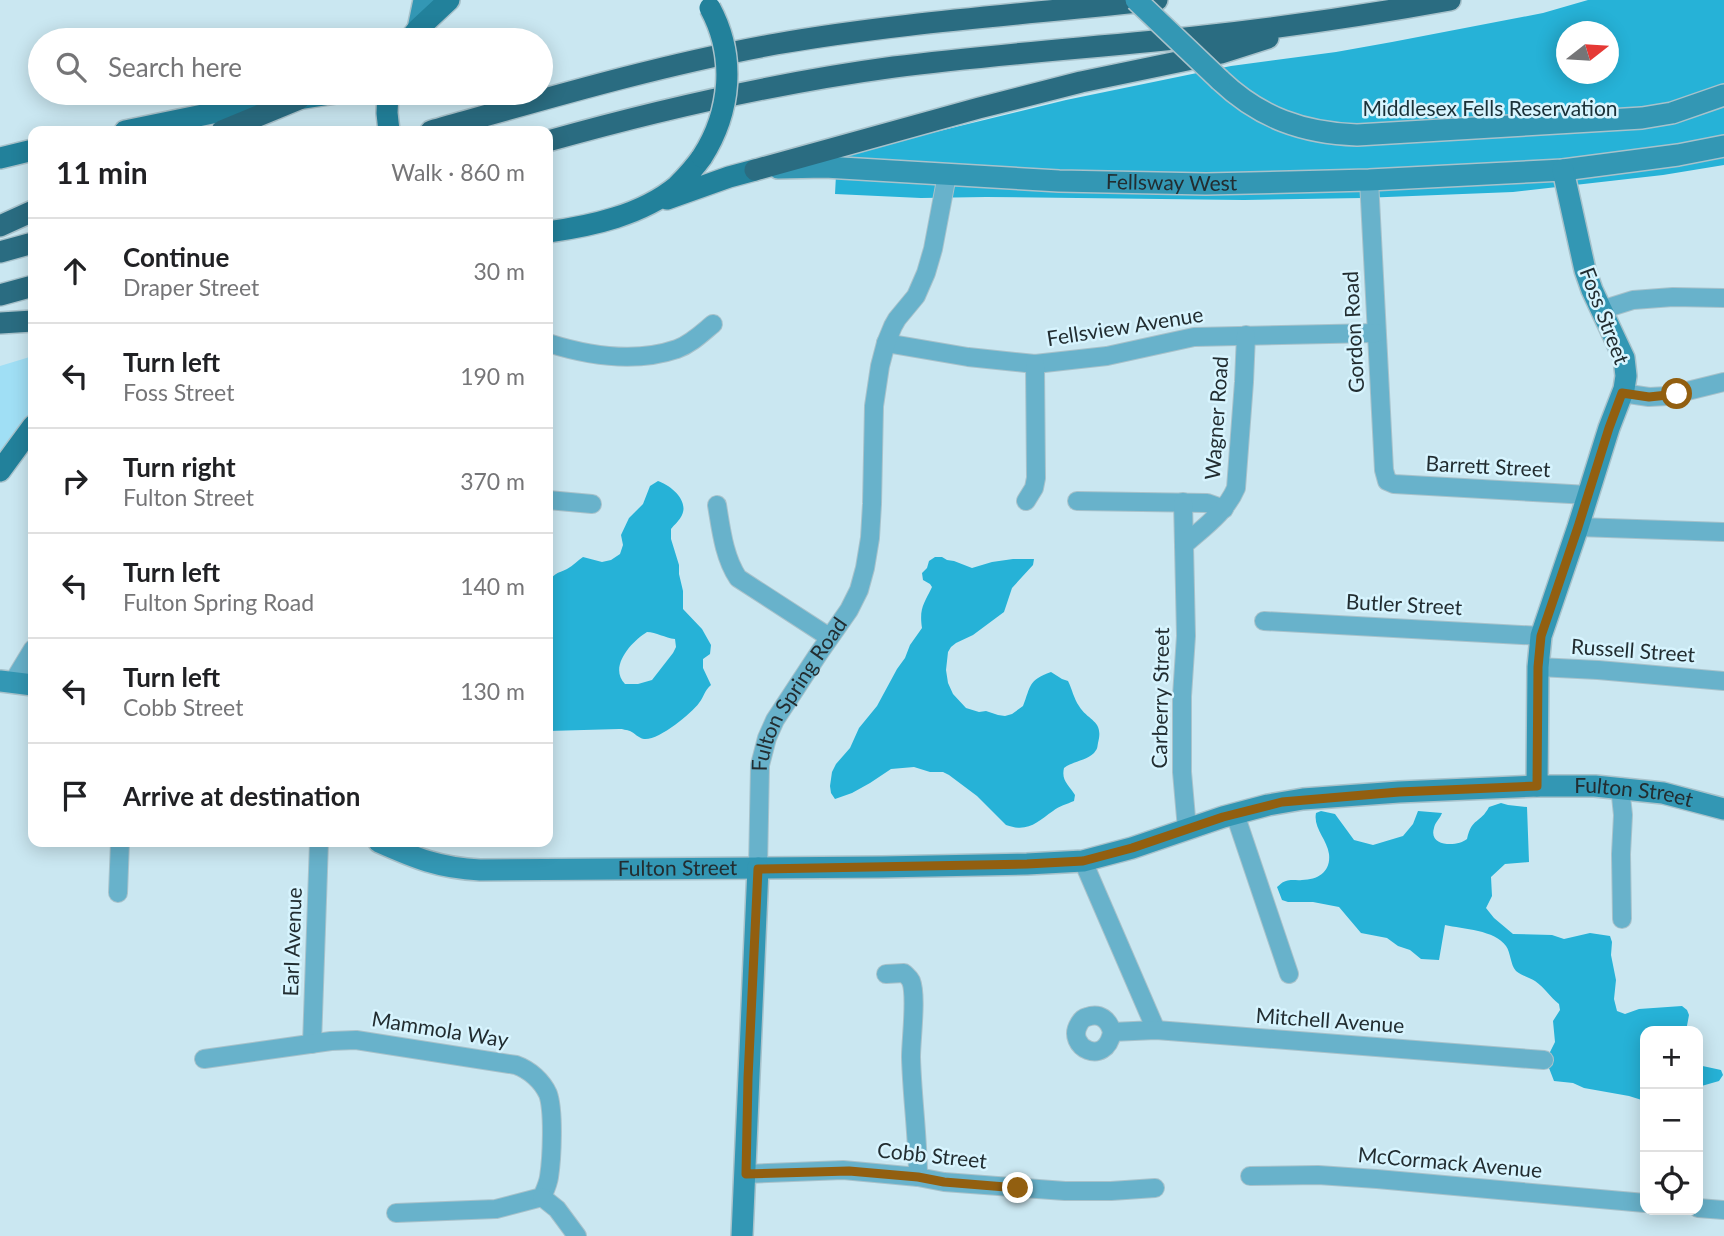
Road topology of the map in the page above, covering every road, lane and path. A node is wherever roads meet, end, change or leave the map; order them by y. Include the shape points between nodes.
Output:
1 (424, 0) edge
2 (449, 0) edge
3 (1136, 0) edge
4 (1157, 0) edge
5 (1450, 0) edge
6 (707, 4) edge
7 (1325, 21) junction
8 (416, 28) edge
9 (421, 28) edge
10 (1724, 95) edge
11 (553, 98) edge
12 (259, 105) edge
13 (285, 105) edge
14 (388, 105) edge
15 (527, 105) edge
16 (388, 125) edge
17 (149, 126) edge
18 (234, 126) edge
19 (449, 126) edge
20 (553, 140) edge
21 (1724, 146) edge
22 (28, 151) edge
23 (0, 158) edge
24 (755, 170) junction
25 (1563, 170) junction
26 (947, 175) junction
27 (1369, 180) junction
28 (28, 213) edge
29 (625, 213) junction
30 (0, 226) edge
31 (553, 231) edge
32 (28, 244) edge
33 (0, 252) edge
34 (28, 287) edge
35 (0, 295) edge
36 (1724, 298) edge
37 (1601, 310) junction
38 (28, 321) edge
39 (0, 323) edge
40 (713, 324) dead end
41 (1377, 333) junction
42 (1245, 335) junction
43 (886, 343) junction
44 (553, 345) edge
45 (1035, 364) junction
46 (1724, 382) edge
47 (1622, 393) junction
48 (28, 433) edge
49 (0, 471) edge
50 (1387, 481) joint
51 (1588, 495) junction
52 (553, 500) edge
53 (1026, 501) dead end
54 (1077, 501) dead end
55 (1183, 502) junction
56 (592, 504) dead end
57 (717, 505) dead end
58 (1224, 509) junction
59 (1578, 527) junction
60 (1724, 532) edge
61 (1184, 545) junction
62 (1265, 621) dead end
63 (1541, 636) junction
64 (830, 637) junction
65 (28, 659) edge
66 (1538, 667) junction
67 (1724, 681) edge
68 (16, 683) edge
69 (1537, 786) junction
70 (1620, 787) junction
71 (1724, 809) edge
72 (1235, 814) junction
73 (1187, 829) junction
74 (120, 847) edge
75 (318, 847) edge
76 (405, 847) edge
77 (1083, 861) junction
78 (758, 869) junction
79 (118, 893) dead end
80 (1622, 919) dead end
81 (886, 974) dead end
82 (1289, 974) dead end
83 (1156, 1030) junction
84 (1112, 1032) dead end
85 (312, 1044) junction
86 (204, 1059) dead end
87 (1544, 1060) dead end
88 (746, 1174) junction
89 (1250, 1176) dead end
90 (918, 1177) junction
91 (1155, 1188) dead end
92 (542, 1197) junction
93 (1640, 1203) edge
94 (1703, 1208) edge
95 (1724, 1210) edge
96 (396, 1213) dead end
97 (578, 1236) edge
98 (742, 1236) edge

1 - 8 street
2 - 9 main road
3 - 10 street, bridge via 1247,103 1305,129 1344,135 1395,134 1642,118
4 - 11 highway via 935,22 777,44
5 - 7 highway
6 - 29 main road, bridge via 727,63 721,120 690,172 652,202
7 - 20 highway via 838,75 689,104
7 - 24 highway via 1221,53 1081,82
12 - 17 main road
13 - 18 highway
14 - 16 main road
15 - 19 highway
21 - 25 street, Fellsway West
22 - 23 main road
24 - 26 street, Fellsway West via 795,166
24 - 29 main road, Fellsway West
25 - 27 street, Fellsway West
25 - 37 street, Foss Street via 1585,270
26 - 27 street, Fellsway West via 1206,184
26 - 43 street, Fulton Spring Road via 926,273
27 - 41 street, Gordon Road
28 - 30 highway
29 - 31 main road
32 - 33 highway
34 - 35 highway
36 - 37 street via 1633,300
37 - 47 street, Foss Street via 1625,363
38 - 39 highway
40 - 44 street via 679,348 642,356 597,354
41 - 42 street, Fellsview Avenue
41 - 50 street, Gordon Road
42 - 45 street, Fellsview Avenue via 1195,337 1107,356
42 - 58 street, Wagner Road via 1236,488
43 - 45 street, Fellsview Avenue
43 - 64 street, Fulton Spring Road via 874,406 865,568 849,610
45 - 53 street via 1035,478
46 - 47 street via 1667,396
47 - 51 street, Foss Street
48 - 49 main road
50 - 51 street, Barrett Street
51 - 59 street, Foss Street
52 - 56 street
54 - 55 street
55 - 58 street via 1212,503
55 - 61 street
57 - 64 street via 738,578
58 - 61 street, Wagner Road
59 - 60 street
59 - 63 street, Foss Street
61 - 73 street, Carberry Street via 1182,772
62 - 63 street, Butler Street
63 - 66 street, Foss Street
64 - 78 street, Fulton Spring Road via 775,720 763,750
65 - 68 street
66 - 67 street, Russell Street
66 - 69 street, Foss Street
69 - 70 street, Fulton Street
69 - 72 street, Fulton Street via 1313,798
70 - 71 street, Fulton Street
70 - 80 street
72 - 73 street, Fulton Street
72 - 82 street
73 - 77 street, Fulton Street
74 - 79 street
75 - 85 street, Earl Avenue
76 - 78 street, Fulton Street via 430,863 480,870
77 - 78 street, Fulton Street
77 - 83 street
78 - 88 street, Fulton Spring Road
81 - 90 street via 904,973 911,984
83 - 84 street, Mitchell Avenue
83 - 87 street, Mitchell Avenue
85 - 86 street, Mammola Way
85 - 92 street, Mammola Way via 356,1040 524,1068 539,1080 551,1104 550,1175
88 - 90 street, Cobb Street via 837,1170
88 - 98 street, Fulton Spring Road
89 - 93 street, McCormack Avenue via 1318,1175
90 - 91 street, Cobb Street via 1066,1191
92 - 96 street via 496,1209
92 - 97 street
94 - 95 street

